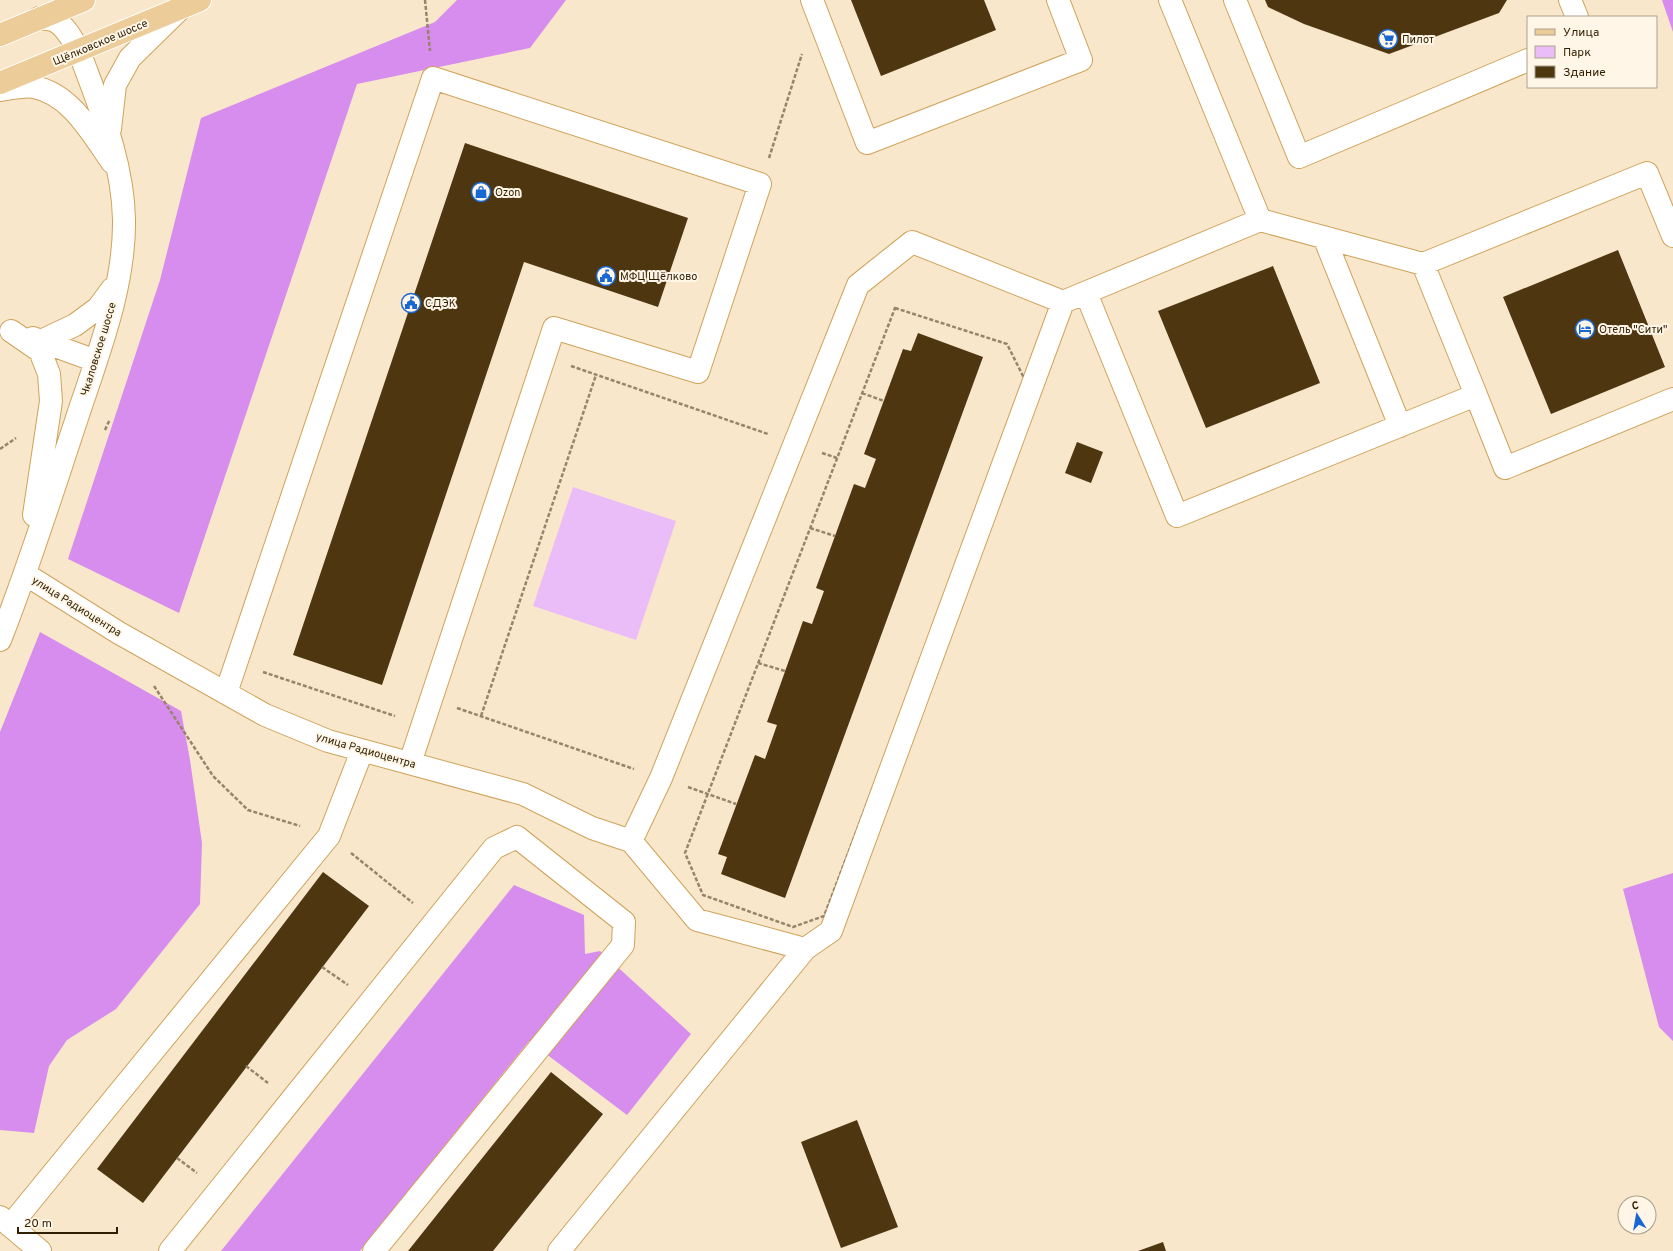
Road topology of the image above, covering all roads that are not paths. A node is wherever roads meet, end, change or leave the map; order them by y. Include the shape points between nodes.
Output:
1 (84, 0) edge
2 (1058, 0) edge
3 (1170, 0) edge
4 (1235, 0) edge
5 (1570, 0) edge
6 (190, 4) edge
7 (814, 5) edge
8 (1577, 16) edge
9 (39, 18) junction
10 (0, 35) edge
11 (79, 51) junction
12 (1527, 60) edge
13 (0, 83) edge
14 (0, 90) edge
15 (110, 134) junction
16 (118, 171) junction
17 (1260, 220) junction
18 (1673, 236) edge
19 (1324, 237) junction
20 (1423, 264) junction
21 (120, 278) junction
22 (1086, 293) junction
23 (1063, 302) junction
24 (5, 328) edge
25 (41, 341) junction
26 (96, 361) junction
27 (1476, 395) junction
28 (1673, 399) edge
29 (1400, 426) junction
30 (25, 574) junction
31 (0, 640) edge
32 (226, 693) junction
33 (362, 751) junction
34 (410, 764) junction
35 (631, 841) junction
36 (804, 950) junction
37 (5, 1221) edge
38 (40, 1251) edge
39 (170, 1251) edge
40 (374, 1251) edge
41 (559, 1251) edge

1 - 9 main road
2 - 7 street via 1081,60 867,143
3 - 17 street
4 - 12 street via 1299,157
5 - 8 street
6 - 11 main road, Щёлковское шоссе
6 - 15 street via 130,58 115,85
9 - 10 main road
9 - 11 street, Чкаловское шоссе via 55,21 64,28
11 - 13 main road, Щёлковское шоссе
11 - 15 street, Чкаловское шоссе
14 - 16 street via 33,87 57,97 79,116
15 - 16 street, Чкаловское шоссе
16 - 21 street, Чкаловское шоссе via 124,220
17 - 19 street
17 - 22 street
18 - 20 street via 1647,173
19 - 20 street
19 - 29 street
20 - 27 street
21 - 25 street via 98,308 75,325
21 - 26 street, Чкаловское шоссе
22 - 23 street
22 - 29 street via 1177,516
23 - 35 street via 912,242 858,285 661,778
23 - 36 street via 831,931
24 - 25 street
24 - 30 street via 40,351 49,374 51,401
25 - 26 street
26 - 30 street, Чкаловское шоссе
27 - 28 street via 1505,468
27 - 29 street
30 - 31 street, Чкаловское шоссе
30 - 32 street, улица Радиоцентра via 119,633
32 - 33 street, улица Радиоцентра via 265,715 328,741
32 - 34 street via 432,78 760,184 698,372 554,328
33 - 34 street, улица Радиоцентра
33 - 37 street via 329,836
34 - 35 street, улица Радиоцентра via 523,794 592,828
35 - 36 street via 697,920
36 - 41 street
37 - 38 street
39 - 40 street via 494,848 517,838 624,922 623,945

